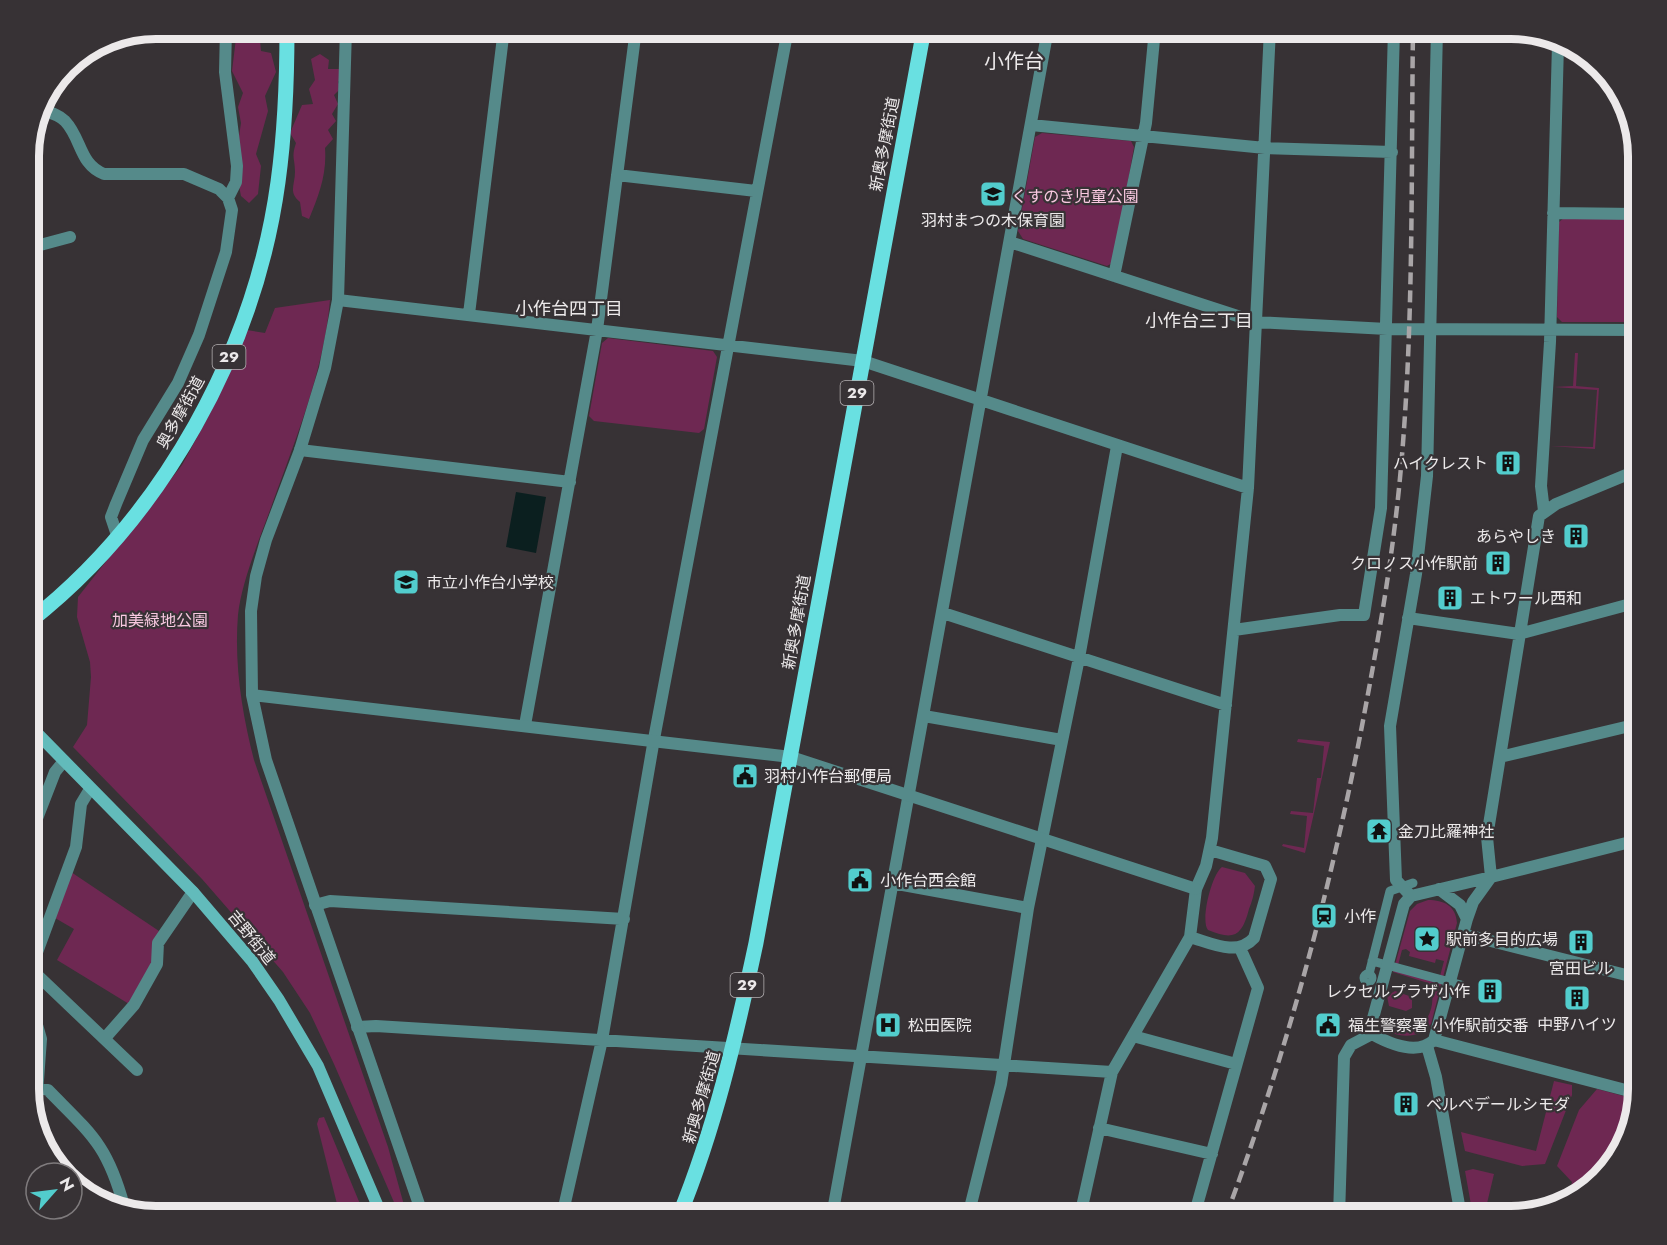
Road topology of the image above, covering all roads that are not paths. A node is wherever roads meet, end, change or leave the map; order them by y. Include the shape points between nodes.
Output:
1 (226, 39) edge
2 (287, 39) edge
3 (346, 39) edge
4 (503, 39) edge
5 (635, 39) edge
6 (786, 39) edge
7 (922, 39) edge
8 (1046, 39) edge
9 (1154, 39) edge
10 (1270, 39) edge
11 (1394, 39) edge
12 (1437, 39) edge
13 (1558, 49) edge
14 (48, 112) edge
15 (1031, 125) junction
16 (1141, 135) junction
17 (1265, 148) junction
18 (1392, 152) junction
19 (617, 175) junction
20 (756, 191) junction
21 (228, 198) junction
22 (1553, 213) junction
23 (1628, 213) edge
24 (70, 237) dead end
25 (1010, 242) junction
26 (39, 245) edge
27 (1114, 276) junction
28 (338, 300) junction
29 (469, 314) junction
30 (1256, 322) junction
31 (1387, 329) junction
32 (1550, 329) junction
33 (597, 330) junction
34 (1432, 330) junction
35 (1628, 330) edge
36 (726, 345) junction
37 (863, 361) junction
38 (981, 400) junction
39 (1117, 446) junction
40 (300, 450) junction
41 (1628, 474) edge
42 (570, 482) junction
43 (1248, 488) junction
44 (1544, 511) junction
45 (117, 535) junction
46 (1628, 605) edge
47 (942, 613) junction
48 (39, 614) edge
49 (1408, 618) junction
50 (1234, 630) junction
51 (1520, 634) junction
52 (1079, 658) junction
53 (252, 695) junction
54 (1226, 705) junction
55 (924, 716) junction
56 (525, 725) junction
57 (1628, 726) edge
58 (39, 735) edge
59 (654, 740) junction
60 (1062, 740) junction
61 (791, 757) junction
62 (1500, 757) junction
63 (64, 760) junction
64 (90, 789) junction
65 (908, 795) junction
66 (39, 813) edge
67 (1043, 840) junction
68 (1628, 843) edge
69 (1210, 850) junction
70 (1491, 877) junction
71 (892, 883) junction
72 (1413, 883) dead end
73 (1196, 889) junction
74 (1439, 889) junction
75 (193, 892) junction
76 (1411, 896) junction
77 (315, 905) junction
78 (1028, 908) junction
79 (624, 919) junction
80 (1467, 919) junction
81 (1463, 934) junction
82 (1190, 937) junction
83 (39, 948) edge
84 (1240, 948) junction
85 (1628, 975) edge
86 (39, 980) edge
87 (1461, 985) dead end
88 (357, 1027) junction
89 (39, 1032) edge
90 (1372, 1034) junction
91 (1133, 1036) junction
92 (105, 1038) junction
93 (602, 1040) junction
94 (1431, 1043) junction
95 (734, 1048) junction
96 (860, 1056) junction
97 (1236, 1064) junction
98 (1003, 1065) junction
99 (137, 1070) dead end
100 (1112, 1072) junction
101 (39, 1088) joint
102 (1628, 1091) edge
103 (1100, 1128) junction
104 (1212, 1154) junction
105 (123, 1201) edge
106 (378, 1206) edge
107 (420, 1206) edge
108 (563, 1206) edge
109 (683, 1206) edge
110 (834, 1206) edge
111 (970, 1206) edge
112 (1082, 1206) edge
113 (1197, 1206) edge
114 (1339, 1206) edge
115 (1459, 1206) edge

1 - 21 street via 225,72 237,166 236,182
2 - 45 main road, 奥多摩街道 / 29 via 278,184 261,263 241,327 190,435 157,487
3 - 28 street
4 - 29 street
5 - 19 street
6 - 20 street
7 - 37 main road, 新奥多摩街道 / 29
8 - 15 street
9 - 16 street via 1146,123
10 - 17 street
11 - 18 street
12 - 34 street
13 - 22 street
14 - 21 street via 66,122 92,169 104,174 184,174 219,189
15 - 16 street
15 - 25 street
16 - 17 street
16 - 27 street
17 - 18 street
17 - 30 street
18 - 31 street
19 - 20 street
19 - 33 street
20 - 36 street
21 - 45 street via 232,226 214,293 189,362 143,440 116,504 111,517
22 - 23 street
22 - 32 street
24 - 26 street
25 - 27 street
25 - 38 street
27 - 30 street
28 - 29 street
28 - 40 street via 325,368
29 - 33 street
30 - 31 street
30 - 43 street
31 - 34 street
31 - 50 street via 1381,508 1364,615
32 - 34 street
32 - 35 street
32 - 44 street via 1540,486
33 - 36 street
33 - 42 street
34 - 49 street via 1427,476
36 - 37 street
36 - 59 street
37 - 38 street
37 - 61 main road, 新奥多摩街道 / 29
38 - 39 street
38 - 47 street
39 - 43 street
39 - 52 street
40 - 42 street
40 - 53 street via 256,576 251,611
41 - 44 street
42 - 56 street
43 - 50 street
44 - 51 street via 1536,522
45 - 48 main road, 奥多摩街道 / 29
46 - 51 street
47 - 52 street
47 - 55 street
49 - 51 street
49 - 76 street via 1390,747 1396,879
50 - 54 street
51 - 62 street
52 - 54 street
52 - 60 street
53 - 56 street
53 - 77 street via 266,760
54 - 69 street
55 - 60 street
55 - 65 street
56 - 59 street
57 - 62 street
58 - 63 main road, 吉野街道
59 - 61 street
59 - 79 street
60 - 67 street
61 - 65 street
61 - 95 main road, 新奥多摩街道 / 29
62 - 70 street via 1486,847
63 - 64 main road, 吉野街道
63 - 66 street via 55,772
64 - 75 main road, 吉野街道
64 - 83 street via 81,804 76,847
65 - 67 street
65 - 71 street
67 - 73 street
67 - 78 street
68 - 70 street
69 - 73 street
69 - 84 street via 1264,866 1269,871 1254,938
70 - 74 street
70 - 80 street via 1473,902
71 - 78 street
71 - 96 street
72 - 87 street via 1390,891 1369,966
73 - 82 street
74 - 76 street
74 - 80 street via 1461,905
75 - 92 street via 158,943 157,964 134,1005
75 - 106 main road, 吉野街道 via 252,961 294,1023 327,1086
76 - 90 street via 1396,926
77 - 79 street via 330,901
77 - 88 street
78 - 98 street
79 - 93 street
80 - 81 street
81 - 85 street
81 - 94 street
82 - 84 street
82 - 91 street
84 - 97 street via 1258,987
86 - 92 street
88 - 93 street
88 - 107 street
89 - 101 street
90 - 94 street via 1411,1048
90 - 114 street via 1351,1045 1344,1057
91 - 97 street
91 - 100 street
92 - 99 street
93 - 95 street
93 - 108 street
94 - 102 street
94 - 115 street
95 - 96 street
95 - 109 main road, 新奥多摩街道 / 29 via 703,1154
96 - 98 street
96 - 110 street
97 - 104 street
98 - 100 street
98 - 111 street
100 - 103 street
101 - 105 street via 48,1090 97,1140 114,1171
103 - 104 street
103 - 112 street
104 - 113 street

